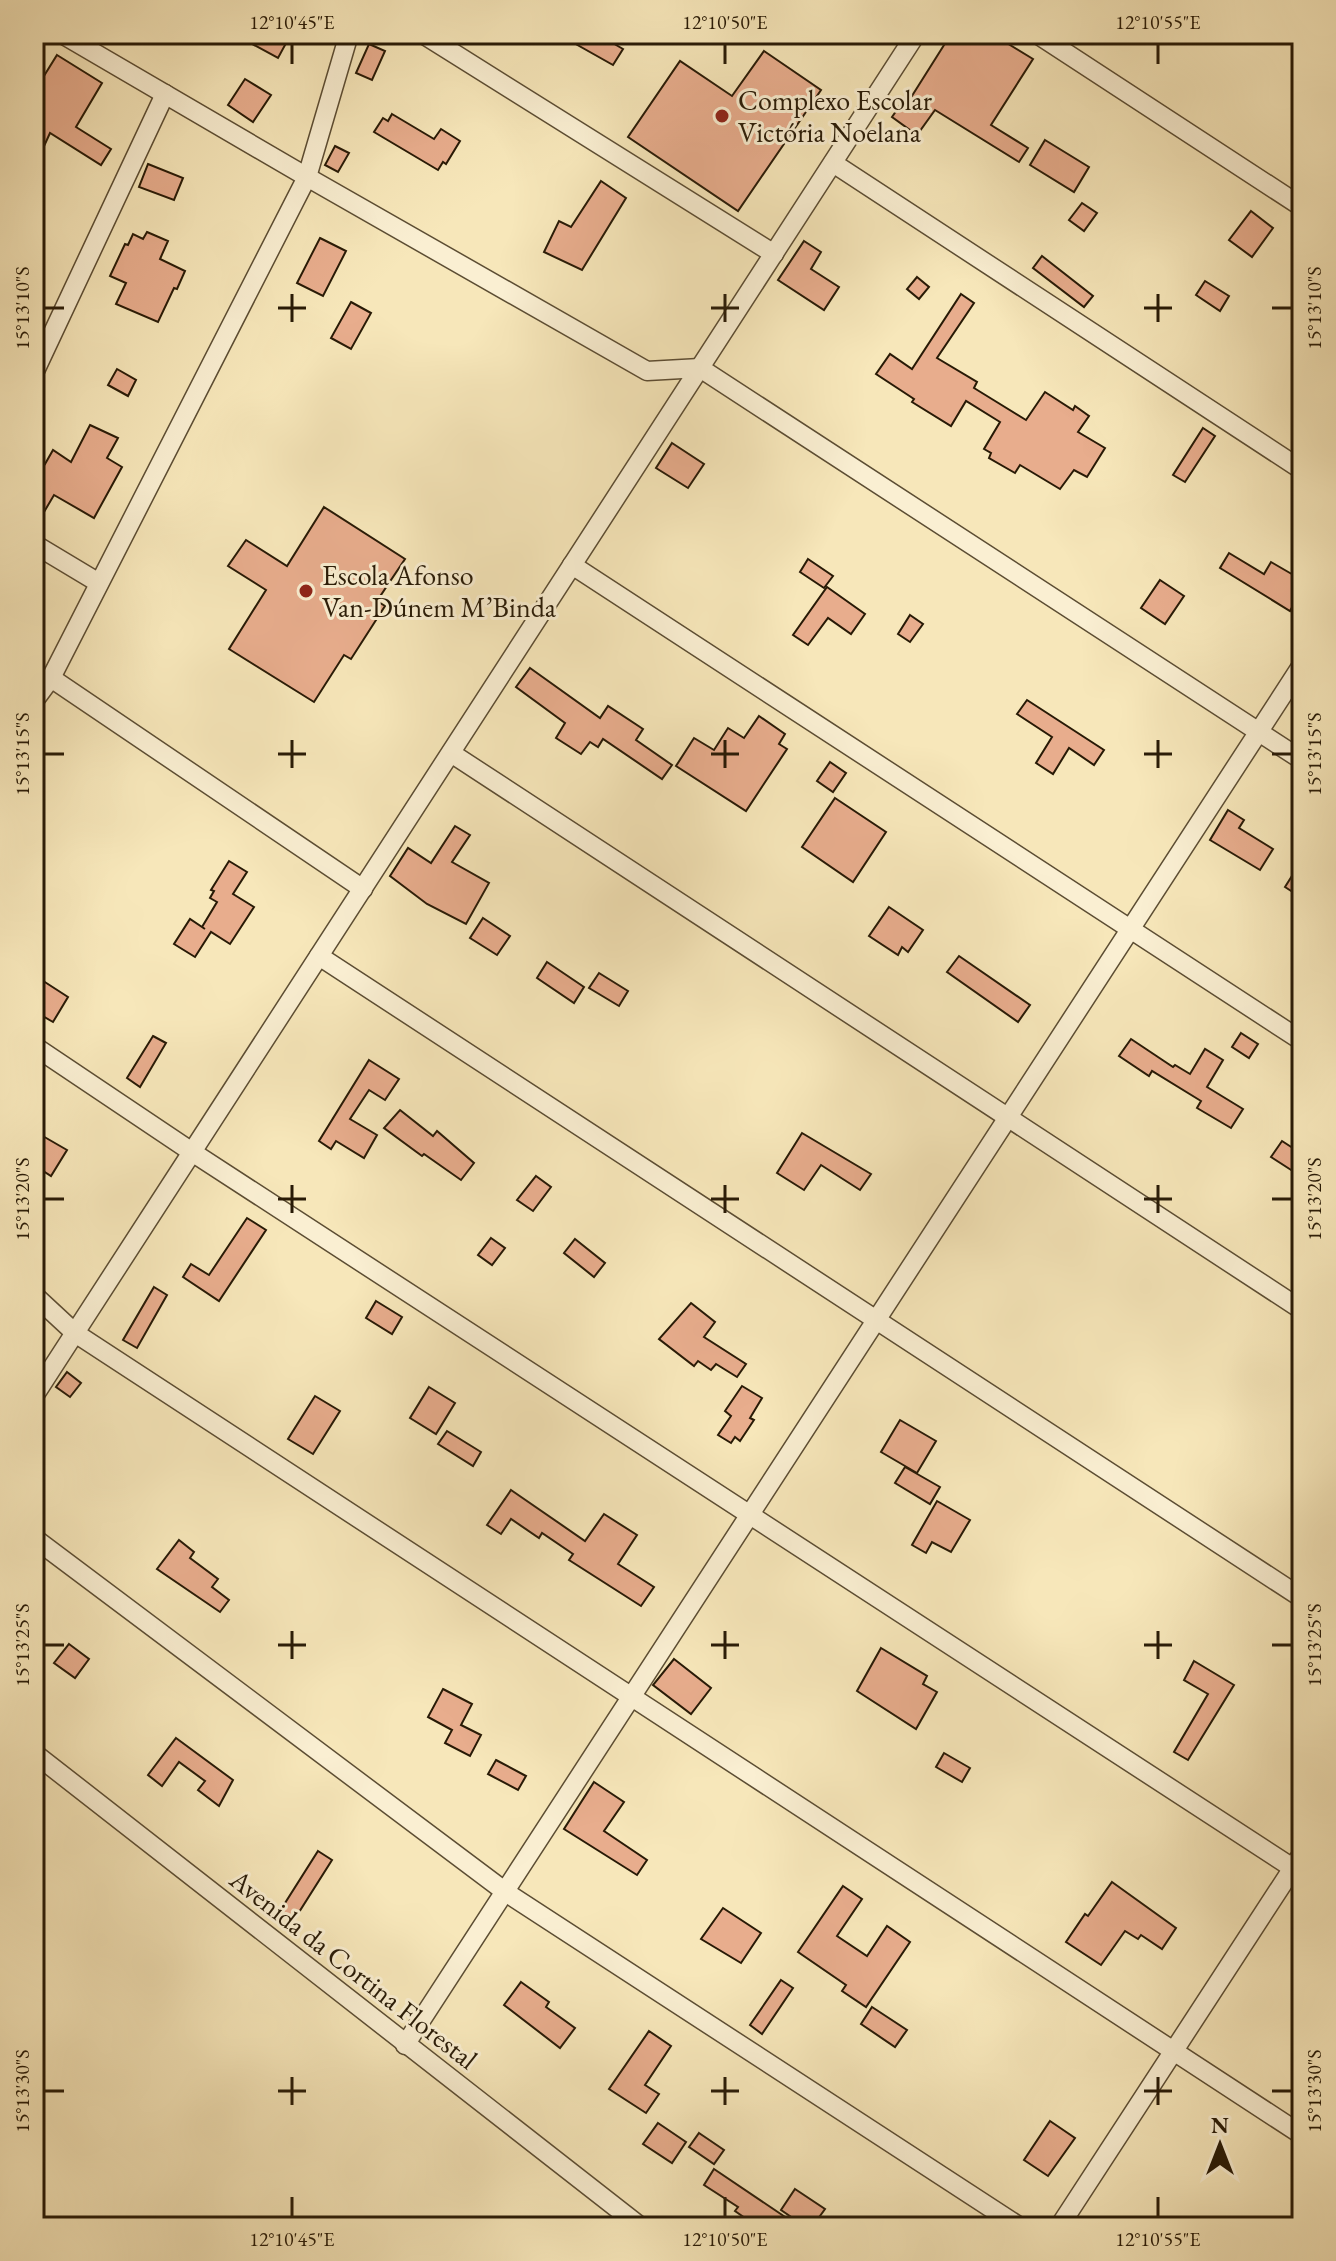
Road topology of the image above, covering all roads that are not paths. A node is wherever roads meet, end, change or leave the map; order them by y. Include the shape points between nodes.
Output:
1 (62, 34) edge
2 (349, 34) edge
3 (423, 34) edge
4 (916, 34) edge
5 (1037, 34) edge
6 (165, 94) junction
7 (833, 163) junction
8 (307, 177) junction
9 (1302, 207) edge
10 (774, 254) junction
11 (700, 368) junction
12 (34, 373) edge
13 (1302, 470) edge
14 (34, 544) edge
15 (572, 565) junction
16 (99, 583) junction
17 (1302, 665) edge
18 (51, 678) junction
19 (34, 701) edge
20 (1259, 731) junction
21 (451, 753) junction
22 (1302, 760) edge
23 (363, 889) junction
24 (1130, 929) junction
25 (319, 956) junction
26 (1302, 1041) edge
27 (34, 1046) edge
28 (1008, 1117) junction
29 (192, 1152) junction
30 (34, 1295) edge
31 (1302, 1310) edge
32 (876, 1320) junction
33 (75, 1333) junction
34 (34, 1396) edge
35 (750, 1515) junction
36 (34, 1538) edge
37 (1302, 1598) edge
38 (632, 1697) junction
39 (34, 1753) edge
40 (1299, 1865) edge
41 (507, 1893) junction
42 (405, 2045) junction
43 (1174, 2051) junction
44 (1302, 2135) edge
45 (641, 2227) edge
46 (1020, 2227) edge
47 (1059, 2227) edge

1 - 6 street
2 - 8 street
3 - 10 street
4 - 7 street
5 - 9 street
6 - 8 street
6 - 12 street
7 - 10 street
7 - 13 street
8 - 11 street via 647,371
8 - 16 street
10 - 11 street
11 - 15 street
11 - 20 street
14 - 16 street
15 - 21 street
15 - 24 street
16 - 18 street
17 - 20 street
18 - 19 street
18 - 23 street
20 - 22 street
20 - 24 street
21 - 23 street
21 - 28 street
23 - 25 street
24 - 26 street
24 - 28 street
25 - 29 street
25 - 32 street
27 - 29 street
28 - 31 street
28 - 32 street
29 - 33 street
29 - 35 street
30 - 33 street
32 - 35 street
32 - 37 street
33 - 34 street
33 - 38 street
35 - 38 street
35 - 40 street
36 - 41 street
38 - 41 street
38 - 43 street
39 - 42 street, Avenida da Cortina Florestal
40 - 43 street
41 - 42 street
41 - 46 street
42 - 45 street, Avenida da Cortina Florestal
43 - 44 street
43 - 47 street

